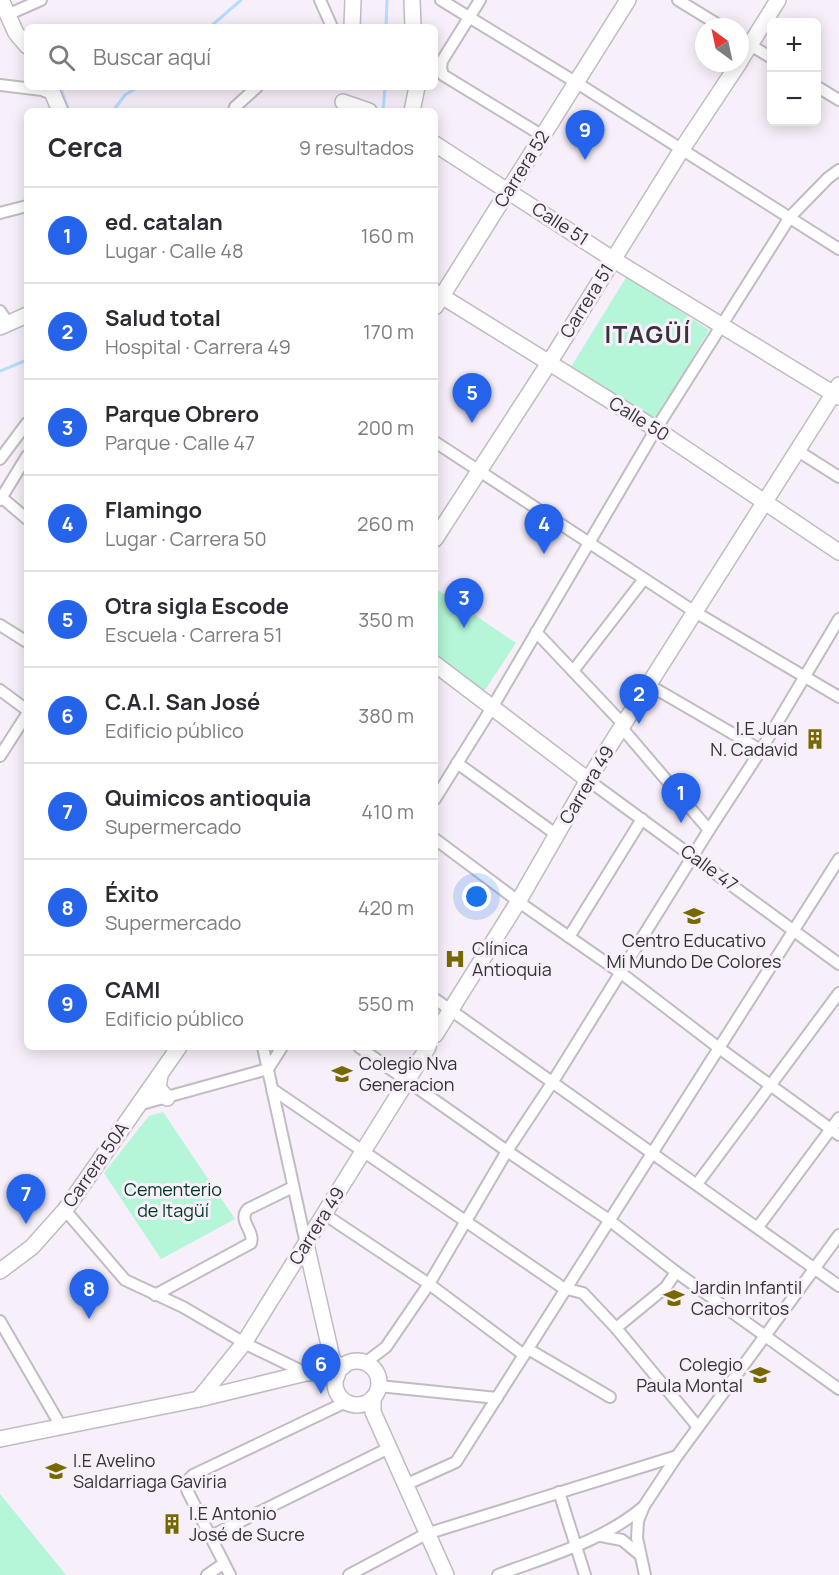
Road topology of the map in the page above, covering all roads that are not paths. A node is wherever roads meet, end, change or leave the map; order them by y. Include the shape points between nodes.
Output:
1 (1, 0) edge
2 (41, 0) edge
3 (320, 0) edge
4 (353, 0) edge
5 (412, 0) edge
6 (441, 0) edge
7 (480, 0) edge
8 (628, 0) edge
9 (678, 0) edge
10 (778, 0) edge
11 (7, 15) junction
12 (470, 16) junction
13 (707, 18) edge
14 (331, 24) edge
15 (352, 24) edge
16 (413, 24) edge
17 (749, 37) edge
18 (24, 42) edge
19 (749, 44) edge
20 (767, 56) edge
21 (733, 72) edge
22 (577, 82) junction
23 (0, 85) edge
24 (24, 88) edge
25 (821, 89) edge
26 (254, 90) edge
27 (416, 90) edge
28 (51, 91) edge
29 (839, 100) edge
30 (59, 108) edge
31 (234, 108) edge
32 (413, 108) edge
33 (543, 136) junction
34 (438, 146) edge
35 (682, 149) junction
36 (839, 170) edge
37 (508, 191) junction
38 (24, 207) edge
39 (0, 213) edge
40 (790, 217) junction
41 (839, 249) edge
42 (614, 260) junction
43 (438, 297) edge
44 (438, 300) edge
45 (24, 316) edge
46 (3, 320) edge
47 (721, 326) junction
48 (549, 363) junction
49 (837, 392) edge
50 (24, 427) edge
51 (656, 429) junction
52 (438, 444) edge
53 (798, 452) junction
54 (0, 459) edge
55 (24, 461) edge
56 (478, 472) junction
57 (839, 477) edge
58 (1, 497) edge
59 (766, 502) junction
60 (24, 516) edge
61 (438, 534) edge
62 (588, 543) junction
63 (839, 552) edge
64 (644, 579) junction
65 (695, 612) junction
66 (839, 619) edge
67 (0, 625) edge
68 (536, 632) junction
69 (24, 640) edge
70 (438, 670) edge
71 (573, 671) junction
72 (805, 676) junction
73 (649, 685) junction
74 (0, 690) edge
75 (839, 697) edge
76 (493, 706) junction
77 (24, 710) edge
78 (24, 717) edge
79 (623, 726) junction
80 (761, 750) junction
81 (0, 756) edge
82 (457, 763) junction
83 (588, 780) junction
84 (438, 794) edge
85 (642, 819) junction
86 (709, 830) junction
87 (557, 836) junction
88 (438, 841) edge
89 (693, 856) junction
90 (839, 859) edge
91 (518, 902) junction
92 (793, 930) junction
93 (569, 937) junction
94 (839, 964) edge
95 (621, 973) junction
96 (839, 993) edge
97 (438, 1001) edge
98 (450, 1010) junction
99 (438, 1030) edge
100 (718, 1048) junction
101 (177, 1050) edge
102 (264, 1050) edge
103 (280, 1050) edge
104 (363, 1050) edge
105 (426, 1050) edge
106 (268, 1069) junction
107 (160, 1075) junction
108 (408, 1080) junction
109 (552, 1083) junction
110 (771, 1086) junction
111 (272, 1089) junction
112 (167, 1098) junction
113 (138, 1105) junction
114 (839, 1118) edge
115 (835, 1132) edge
116 (364, 1151) junction
117 (507, 1151) junction
118 (652, 1152) junction
119 (697, 1184) junction
120 (293, 1187) junction
121 (65, 1210) junction
122 (324, 1214) junction
123 (609, 1220) junction
124 (464, 1221) junction
125 (758, 1227) junction
126 (839, 1235) edge
127 (306, 1244) junction
128 (814, 1269) junction
129 (0, 1271) edge
130 (676, 1272) junction
131 (429, 1284) junction
132 (839, 1286) edge
133 (567, 1288) junction
134 (155, 1295) junction
135 (0, 1321) edge
136 (615, 1328) junction
137 (765, 1336) junction
138 (244, 1343) junction
139 (526, 1352) junction
140 (365, 1363) junction
141 (340, 1371) junction
142 (306, 1373) junction
143 (839, 1389) edge
144 (610, 1397) dead end
145 (496, 1398) junction
146 (199, 1400) junction
147 (372, 1400) junction
148 (346, 1402) junction
149 (698, 1427) junction
150 (62, 1428) junction
151 (0, 1439) edge
152 (389, 1448) junction
153 (677, 1456) junction
154 (405, 1485) junction
155 (559, 1492) junction
156 (645, 1506) junction
157 (426, 1534) junction
158 (601, 1536) junction
159 (209, 1537) junction
160 (577, 1545) junction
161 (639, 1554) junction
162 (223, 1564) junction
163 (643, 1574) edge
164 (207, 1575) edge
165 (230, 1575) edge
166 (349, 1575) edge
167 (446, 1575) edge
168 (498, 1575) edge
169 (585, 1575) edge

1 - 11 main road
2 - 11 street
3 - 14 street
4 - 15 main road
5 - 16 main road
6 - 12 street
7 - 12 street
8 - 22 main road, Carrera 52
9 - 13 street
10 - 17 main road, Carrera 51
11 - 18 main road
12 - 22 street
12 - 33 street via 442,61 443,75
19 - 20 street
21 - 35 main road, Carrera 51
22 - 33 main road, Carrera 52
22 - 35 street
23 - 24 street
25 - 29 street
26 - 31 street
27 - 32 main road
28 - 30 main road
33 - 37 main road, Carrera 52
34 - 37 main road, Calle 51
35 - 40 street
35 - 42 main road, Carrera 51
36 - 40 street
37 - 42 main road, Calle 51
37 - 43 main road, Carrera 52
38 - 39 street
40 - 41 street
40 - 47 street
42 - 47 main road, Calle 51
42 - 48 main road, Carrera 51
44 - 48 main road, Calle 50
45 - 46 main road
47 - 49 main road, Calle 51
47 - 51 street
48 - 51 main road, Calle 50
48 - 56 main road, Carrera 51
49 - 53 main road, Carrera 49
50 - 54 street
51 - 59 main road, Calle 50
51 - 62 street
52 - 56 street
53 - 57 street
53 - 59 main road, Carrera 49
55 - 58 street
56 - 61 main road, Carrera 51
56 - 62 street
58 - 60 street
59 - 63 main road, Calle 50
59 - 65 main road, Carrera 49
62 - 64 street
62 - 68 street
64 - 65 street
64 - 71 street
65 - 72 street
65 - 73 main road, Carrera 49
66 - 72 street
67 - 69 street
68 - 71 street
68 - 76 street
70 - 76 main road, Calle 47
71 - 79 street
72 - 75 street
72 - 80 street
73 - 79 main road, Carrera 49
73 - 80 street
74 - 77 street
76 - 82 street
76 - 83 main road, Calle 47
78 - 81 street
79 - 83 main road, Carrera 49
79 - 86 street
80 - 86 street
82 - 84 street
82 - 87 street
83 - 85 street, Calle 47
83 - 87 main road, Carrera 49
85 - 89 street, Calle 47
85 - 93 street
86 - 89 street
87 - 91 main road, Carrera 49
88 - 91 street
89 - 92 street, Calle 47
89 - 95 street
90 - 92 street
91 - 93 street
91 - 98 main road, Carrera 49
92 - 94 street, Calle 47
92 - 100 street
93 - 95 street
95 - 100 street
95 - 109 street
96 - 110 street
97 - 98 street
98 - 99 main road, Carrera 49
98 - 109 street
100 - 110 street
100 - 118 street
101 - 107 main road, Carrera 50A
102 - 106 street
103 - 106 street
104 - 108 street
105 - 108 main road, Carrera 49
106 - 111 street
106 - 112 street
107 - 112 main road via 158,1088
107 - 113 main road, Carrera 50A
108 - 116 main road, Carrera 49
108 - 117 street
109 - 117 street
109 - 118 street
110 - 115 street
110 - 119 street
111 - 116 street
111 - 120 street
112 - 113 street
113 - 121 main road, Carrera 50A
114 - 115 street
115 - 125 street
116 - 122 main road, Carrera 49
116 - 124 street
117 - 123 street
117 - 124 street
118 - 119 street
118 - 123 street
119 - 125 street
120 - 127 street
120 - 134 street via 244,1213 251,1244
121 - 129 main road, Carrera 50A via 32,1247
121 - 134 street via 117,1274
122 - 127 main road, Carrera 49
122 - 131 street
123 - 130 street
123 - 133 street
124 - 131 street
124 - 133 street
125 - 128 street
126 - 128 street
127 - 138 main road, Carrera 49
127 - 141 main road via 332,1358
128 - 132 street
128 - 137 street
130 - 136 street via 666,1287
130 - 137 street
131 - 139 street
131 - 140 street via 386,1347
133 - 136 street via 583,1293
133 - 139 street
134 - 138 street
135 - 150 street
136 - 149 street
137 - 143 street
137 - 149 street
138 - 142 street
138 - 146 main road, Carrera 49
139 - 144 street
139 - 145 street
140 - 141 main road via 358,1361
140 - 147 main road via 376,1372
141 - 142 main road
141 - 148 main road via 337,1392
142 - 146 main road
145 - 147 street
145 - 154 street via 456,1462
146 - 150 main road
147 - 148 main road
147 - 152 main road
148 - 159 street via 187,1480 187,1490
149 - 153 street
150 - 151 main road
152 - 154 main road
152 - 159 street
153 - 155 street
153 - 156 street
154 - 157 main road
155 - 157 street
155 - 160 street
156 - 158 street
156 - 161 street via 637,1529
157 - 166 street
157 - 167 main road
158 - 160 street
158 - 161 street via 622,1540
159 - 162 street
160 - 168 street
160 - 169 street
161 - 163 street
162 - 164 street
162 - 165 street

